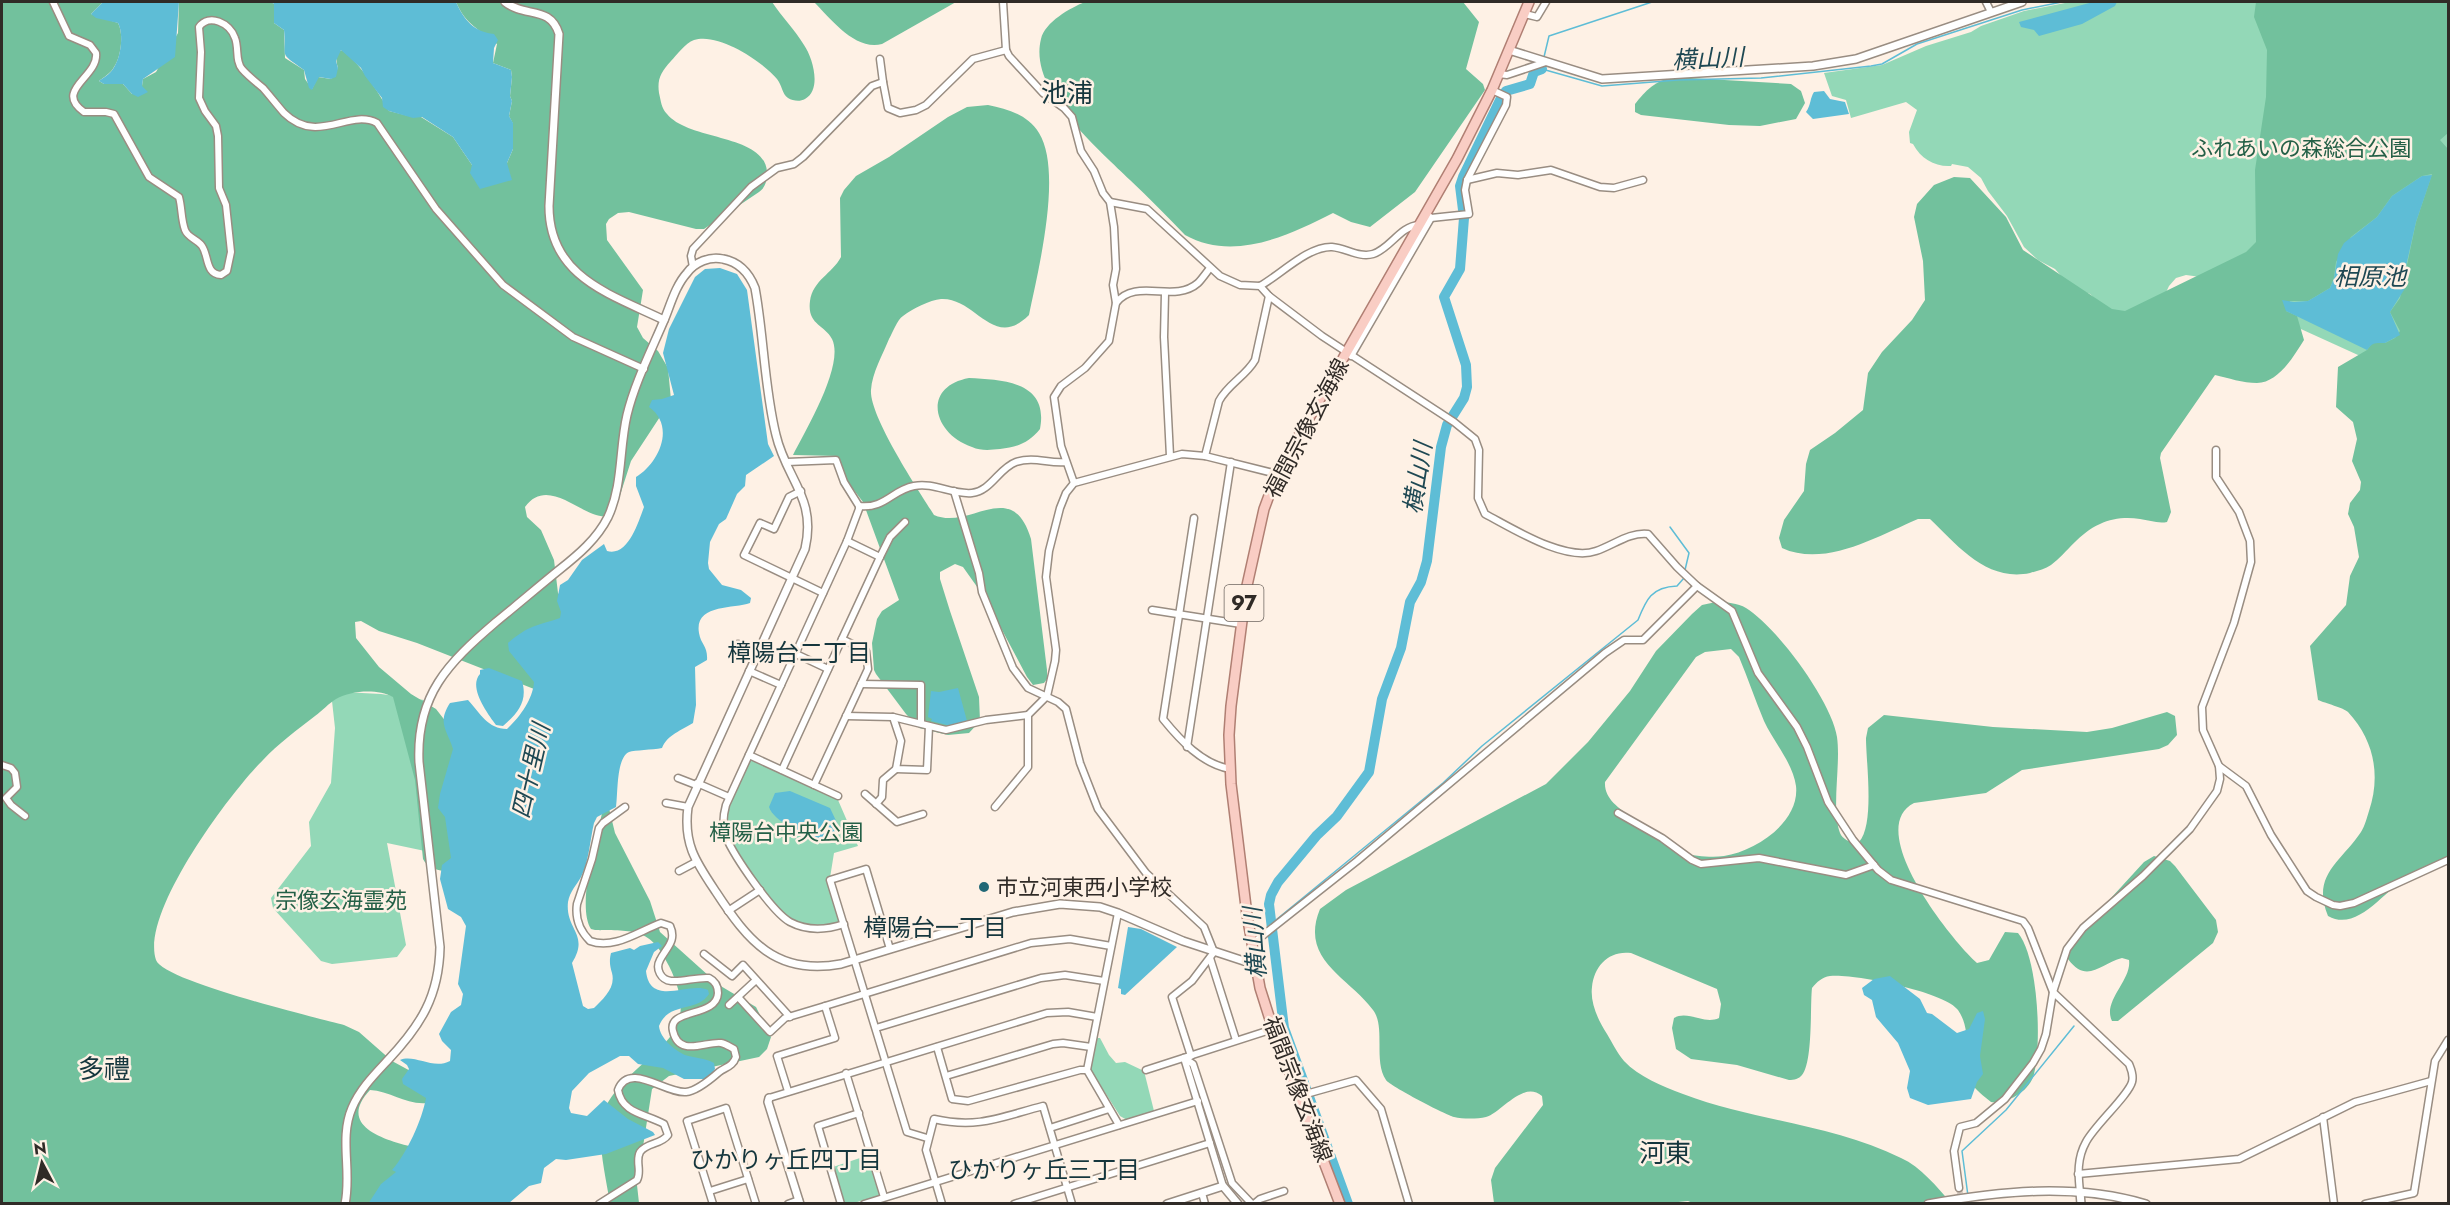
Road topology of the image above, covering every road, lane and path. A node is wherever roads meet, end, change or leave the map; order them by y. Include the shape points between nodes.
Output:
1 (53, 2) edge
2 (505, 2) edge
3 (1003, 2) edge
4 (1529, 2) edge
5 (1546, 2) edge
6 (1986, 2) edge
7 (2022, 2) edge
8 (1991, 12) junction
9 (1525, 14) junction
10 (1006, 50) junction
11 (1509, 50) junction
12 (880, 59) dead end
13 (1546, 62) junction
14 (1499, 74) junction
15 (883, 82) junction
16 (1492, 90) junction
17 (1467, 180) junction
18 (1644, 180) dead end
19 (1110, 202) junction
20 (1428, 215) junction
21 (1419, 225) junction
22 (693, 267) junction
23 (1210, 268) junction
24 (1260, 286) junction
25 (1165, 293) junction
26 (1269, 296) junction
27 (1116, 303) junction
28 (664, 320) junction
29 (1348, 354) junction
30 (644, 369) junction
31 (2216, 450) dead end
32 (1170, 456) junction
33 (1205, 456) junction
34 (787, 462) junction
35 (1066, 462) junction
36 (1231, 462) junction
37 (1277, 474) junction
38 (1074, 483) junction
39 (801, 491) junction
40 (954, 491) junction
41 (859, 506) junction
42 (1194, 518) dead end
43 (905, 522) dead end
44 (847, 541) junction
45 (880, 557) junction
46 (791, 578) junction
47 (1697, 586) junction
48 (823, 593) junction
49 (1152, 610) dead end
50 (1179, 614) junction
51 (1207, 618) junction
52 (1241, 624) junction
53 (842, 639) junction
54 (738, 644) dead end
55 (758, 652) junction
56 (796, 654) junction
57 (828, 669) junction
58 (749, 670) junction
59 (861, 684) junction
60 (781, 685) junction
61 (1047, 696) junction
62 (1029, 715) junction
63 (846, 716) junction
64 (893, 717) junction
65 (921, 723) junction
66 (929, 726) junction
67 (1187, 747) junction
68 (748, 755) junction
69 (2, 765) edge
70 (2219, 766) junction
71 (896, 769) junction
72 (1230, 769) junction
73 (782, 770) junction
74 (678, 778) dead end
75 (697, 784) junction
76 (814, 785) junction
77 (865, 794) dead end
78 (838, 796) dead end
79 (729, 797) junction
80 (666, 803) dead end
81 (876, 804) junction
82 (625, 807) dead end
83 (688, 807) junction
84 (995, 807) dead end
85 (1618, 813) dead end
86 (923, 814) dead end
87 (25, 816) dead end
88 (2448, 860) edge
89 (696, 862) junction
90 (1874, 865) junction
91 (679, 871) dead end
92 (760, 890) junction
93 (728, 911) junction
94 (1118, 912) junction
95 (844, 924) junction
96 (1252, 944) junction
97 (1111, 946) junction
98 (890, 949) junction
99 (704, 954) dead end
100 (1212, 955) junction
101 (855, 960) junction
102 (1256, 965) junction
103 (756, 980) junction
104 (1104, 981) junction
105 (2053, 992) junction
106 (865, 993) junction
107 (738, 997) junction
108 (729, 1005) dead end
109 (825, 1006) junction
110 (790, 1017) junction
111 (1097, 1017) junction
112 (876, 1028) junction
113 (1273, 1029) junction
114 (2448, 1040) edge
115 (1236, 1041) junction
116 (937, 1047) junction
117 (1091, 1047) junction
118 (1191, 1056) junction
119 (1184, 1058) junction
120 (886, 1061) junction
121 (1088, 1070) junction
122 (1146, 1070) dead end
123 (846, 1073) junction
124 (946, 1077) junction
125 (2431, 1081) junction
126 (788, 1091) junction
127 (1299, 1096) junction
128 (769, 1098) joint
129 (1198, 1101) junction
130 (1109, 1109) junction
131 (859, 1113) junction
132 (2323, 1117) junction
133 (1119, 1125) junction
134 (1050, 1128) junction
135 (927, 1138) junction
136 (1210, 1143) junction
137 (1055, 1145) junction
138 (2078, 1174) junction
139 (748, 1179) junction
140 (935, 1182) junction
141 (1222, 1186) junction
142 (1067, 1187) junction
143 (1959, 1188) tunnel mouth
144 (710, 1191) junction
145 (1284, 1191) dead end
146 (2080, 1192) junction
147 (1202, 1193) junction
148 (884, 1197) junction
149 (713, 1202) edge
150 (799, 1202) edge
151 (345, 1203) edge
152 (599, 1203) edge
153 (703, 1203) edge
154 (756, 1203) edge
155 (788, 1203) edge
156 (841, 1203) edge
157 (864, 1203) edge
158 (942, 1203) edge
159 (1014, 1203) edge
160 (1072, 1203) edge
161 (1167, 1203) edge
162 (1205, 1203) edge
163 (1238, 1203) edge
164 (1253, 1203) edge
165 (1340, 1203) edge
166 (1409, 1203) edge
167 (1928, 1203) edge
168 (2081, 1203) edge
169 (2146, 1203) edge
170 (2334, 1203) edge
171 (2365, 1203) edge

1 - 30 street via 69,36 90,45 96,53 95,65 76,86 76,106 84,112 106,112 117,118 149,177 179,197 186,233 201,245 214,273 227,272 231,252 226,205 219,188 218,131 198,91 199,27 212,19 233,33 241,68 290,117 320,128 364,119 377,123 436,209 503,285 573,337
2 - 28 street via 546,16 559,34 549,206 557,247 579,275
3 - 10 street
4 - 9 main road, 福間宗像玄海線 / 97
5 - 9 street via 1537,17
6 - 8 street
7 - 8 street
8 - 13 street via 1835,64 1602,79
9 - 11 main road, 福間宗像玄海線 / 97
10 - 15 street via 973,59 916,110 900,113 888,108
10 - 19 street via 1043,93 1068,112 1081,151
11 - 13 street
11 - 14 main road, 福間宗像玄海線 / 97
12 - 15 street
13 - 14 street
14 - 16 main road, 福間宗像玄海線 / 97
15 - 22 street via 868,89 797,162 777,168 751,187 693,249
16 - 17 street via 1507,98 1506,105
16 - 20 main road, 福間宗像玄海線 / 97
17 - 18 street via 1551,170 1600,188
17 - 20 street via 1469,214
19 - 23 street via 1147,209
19 - 27 street
20 - 21 main road, 福間宗像玄海線 / 97
20 - 29 street
21 - 24 street via 1411,226 1374,254 1332,247 1316,250
21 - 29 main road, 福間宗像玄海線 / 97
22 - 28 street via 680,283
22 - 34 street via 711,259 724,259 743,268 752,280 775,433
23 - 24 street via 1233,284
23 - 25 street via 1197,284
24 - 26 street
25 - 27 street via 1130,292
25 - 32 street
26 - 29 street
26 - 33 street via 1256,360 1219,400
27 - 35 street via 1109,341 1054,397
28 - 30 street
29 - 37 main road, 福間宗像玄海線 / 97
29 - 47 street via 1475,439 1479,450 1478,498 1485,514 1548,547 1584,553 1594,553 1630,536 1648,534
30 - 151 street via 627,417 614,504 604,525 580,552 461,652 437,682 426,705 419,755 440,967 420,1022 368,1081 352,1107 346,1134
31 - 70 street via 2216,477 2240,512 2250,541 2251,562 2234,623 2202,707 2203,730
32 - 33 street
32 - 38 street
33 - 36 street
34 - 39 street
34 - 41 street via 836,460
35 - 38 street
35 - 40 street via 1018,461 983,489 970,494
36 - 37 street
36 - 51 street
37 - 52 main road, 福間宗像玄海線 / 97 via 1256,538
38 - 61 street via 1060,508 1049,551 1046,586 1056,650
39 - 46 street via 808,530 805,549
39 - 46 street via 789,497 774,529 760,523 744,555
40 - 41 street via 917,485 886,502
40 - 61 street via 982,592 1013,668 1028,688
41 - 44 street
42 - 50 street
43 - 45 street via 890,537
44 - 45 street
44 - 48 street
45 - 53 street
46 - 48 street
46 - 55 street
47 - 90 street via 1732,611 1758,673 1797,727 1828,802
47 - 96 street via 1643,639 1624,640 1605,653
48 - 56 street
49 - 50 street
50 - 51 street
50 - 67 street via 1163,719
51 - 52 street
51 - 67 street
52 - 72 main road, 福間宗像玄海線 / 97 via 1231,706
53 - 57 street
53 - 59 street via 866,651 868,669
54 - 55 street
55 - 58 street
56 - 57 street
56 - 60 street
57 - 73 street
58 - 60 street
58 - 75 street
59 - 63 street
59 - 65 street via 921,685
60 - 68 street
61 - 62 street
61 - 100 street via 1068,714 1080,763 1098,809 1146,873 1204,927
62 - 66 street via 953,729
62 - 84 street via 1028,767
63 - 64 street
63 - 76 street
64 - 65 street
64 - 71 street via 901,741
65 - 66 street
66 - 71 street via 927,770
67 - 72 street
68 - 73 street
68 - 79 street
69 - 87 street via 17,777 17,787 6,798
70 - 88 street via 2246,786 2271,836 2307,891 2322,901 2340,906 2354,903
70 - 105 street via 2217,791 2190,829 2083,928 2067,949
71 - 81 street via 883,780 882,797
72 - 96 main road, 福間宗像玄海線 / 97
73 - 76 street
74 - 75 street
75 - 79 street
75 - 83 street
76 - 78 street
77 - 81 street
79 - 92 street via 723,820 726,838
80 - 83 street
81 - 86 street via 897,822
82 - 152 street via 599,828 577,904 579,926 590,941 600,943 635,935 661,923 670,926 672,938 660,960 660,975 672,981 709,978 716,983 718,993 710,1006 676,1019 673,1033 682,1044 694,1047 723,1043 734,1049 736,1057 732,1064 690,1092 640,1079 622,1083 618,1090 624,1105 664,1124 668,1135 641,1151 637,1180
83 - 89 street via 688,842
85 - 90 street via 1701,864 1759,858 1846,875
89 - 91 street
89 - 93 street
90 - 105 street via 1891,880 2023,921
92 - 93 street
92 - 95 street via 771,907 804,928
93 - 101 street via 752,942 776,958 816,967
94 - 97 street
94 - 98 street via 1082,905 1040,906
94 - 100 street
95 - 98 street via 830,880 866,869
95 - 101 street
96 - 102 main road, 福間宗像玄海線 / 97
97 - 104 street
97 - 106 street via 1070,939 1032,943
98 - 101 street
99 - 103 street via 732,976 743,965
100 - 102 street
100 - 115 street
100 - 118 street via 1192,981 1172,997
101 - 106 street
102 - 113 main road, 福間宗像玄海線 / 97
103 - 107 street
103 - 110 street
104 - 111 street
104 - 112 street via 1065,975 1041,978
105 - 138 street via 2129,1064 2133,1076 2130,1087 2085,1143
105 - 143 street via 2046,1034 2033,1063 2005,1100 1976,1123 1960,1127 1954,1151
106 - 109 street
106 - 112 street
107 - 108 street
107 - 110 street via 770,1032
109 - 110 street
109 - 126 street via 835,1038 777,1056
111 - 116 street via 1047,1013
111 - 117 street
112 - 120 street
113 - 115 street
113 - 127 main road, 福間宗像玄海線 / 97
114 - 125 street via 2435,1061
115 - 118 street
116 - 120 street
116 - 124 street
117 - 121 street
117 - 124 street via 1053,1044
118 - 119 street
119 - 122 street
119 - 129 street
119 - 164 street via 1193,1064 1232,1183
120 - 123 street
120 - 135 street via 907,1132
121 - 124 street via 968,1101 952,1099
121 - 130 street
123 - 126 street
123 - 131 street
125 - 132 street via 2355,1102
125 - 171 street via 2414,1192
126 - 128 street
127 - 165 main road, 福間宗像玄海線 / 97
127 - 166 street via 1356,1080 1381,1109
128 - 150 street
129 - 133 street
129 - 136 street
130 - 133 street
130 - 134 street
131 - 148 street
131 - 156 street via 818,1126
132 - 138 street via 2239,1159
132 - 170 street
133 - 137 street
134 - 135 street via 1043,1106 976,1124 934,1119
134 - 137 street
135 - 140 street via 926,1150
136 - 141 street
136 - 142 street
137 - 140 street
137 - 142 street
138 - 146 street
139 - 144 street
139 - 144 street via 726,1108 687,1121
139 - 154 street
140 - 148 street
140 - 158 street
141 - 147 street
141 - 163 street
142 - 159 street
142 - 160 street
144 - 149 street
145 - 164 street
146 - 167 street via 2023,1191
146 - 168 street
146 - 169 street
147 - 161 street
147 - 162 street
148 - 157 street
149 - 153 street
150 - 155 street

